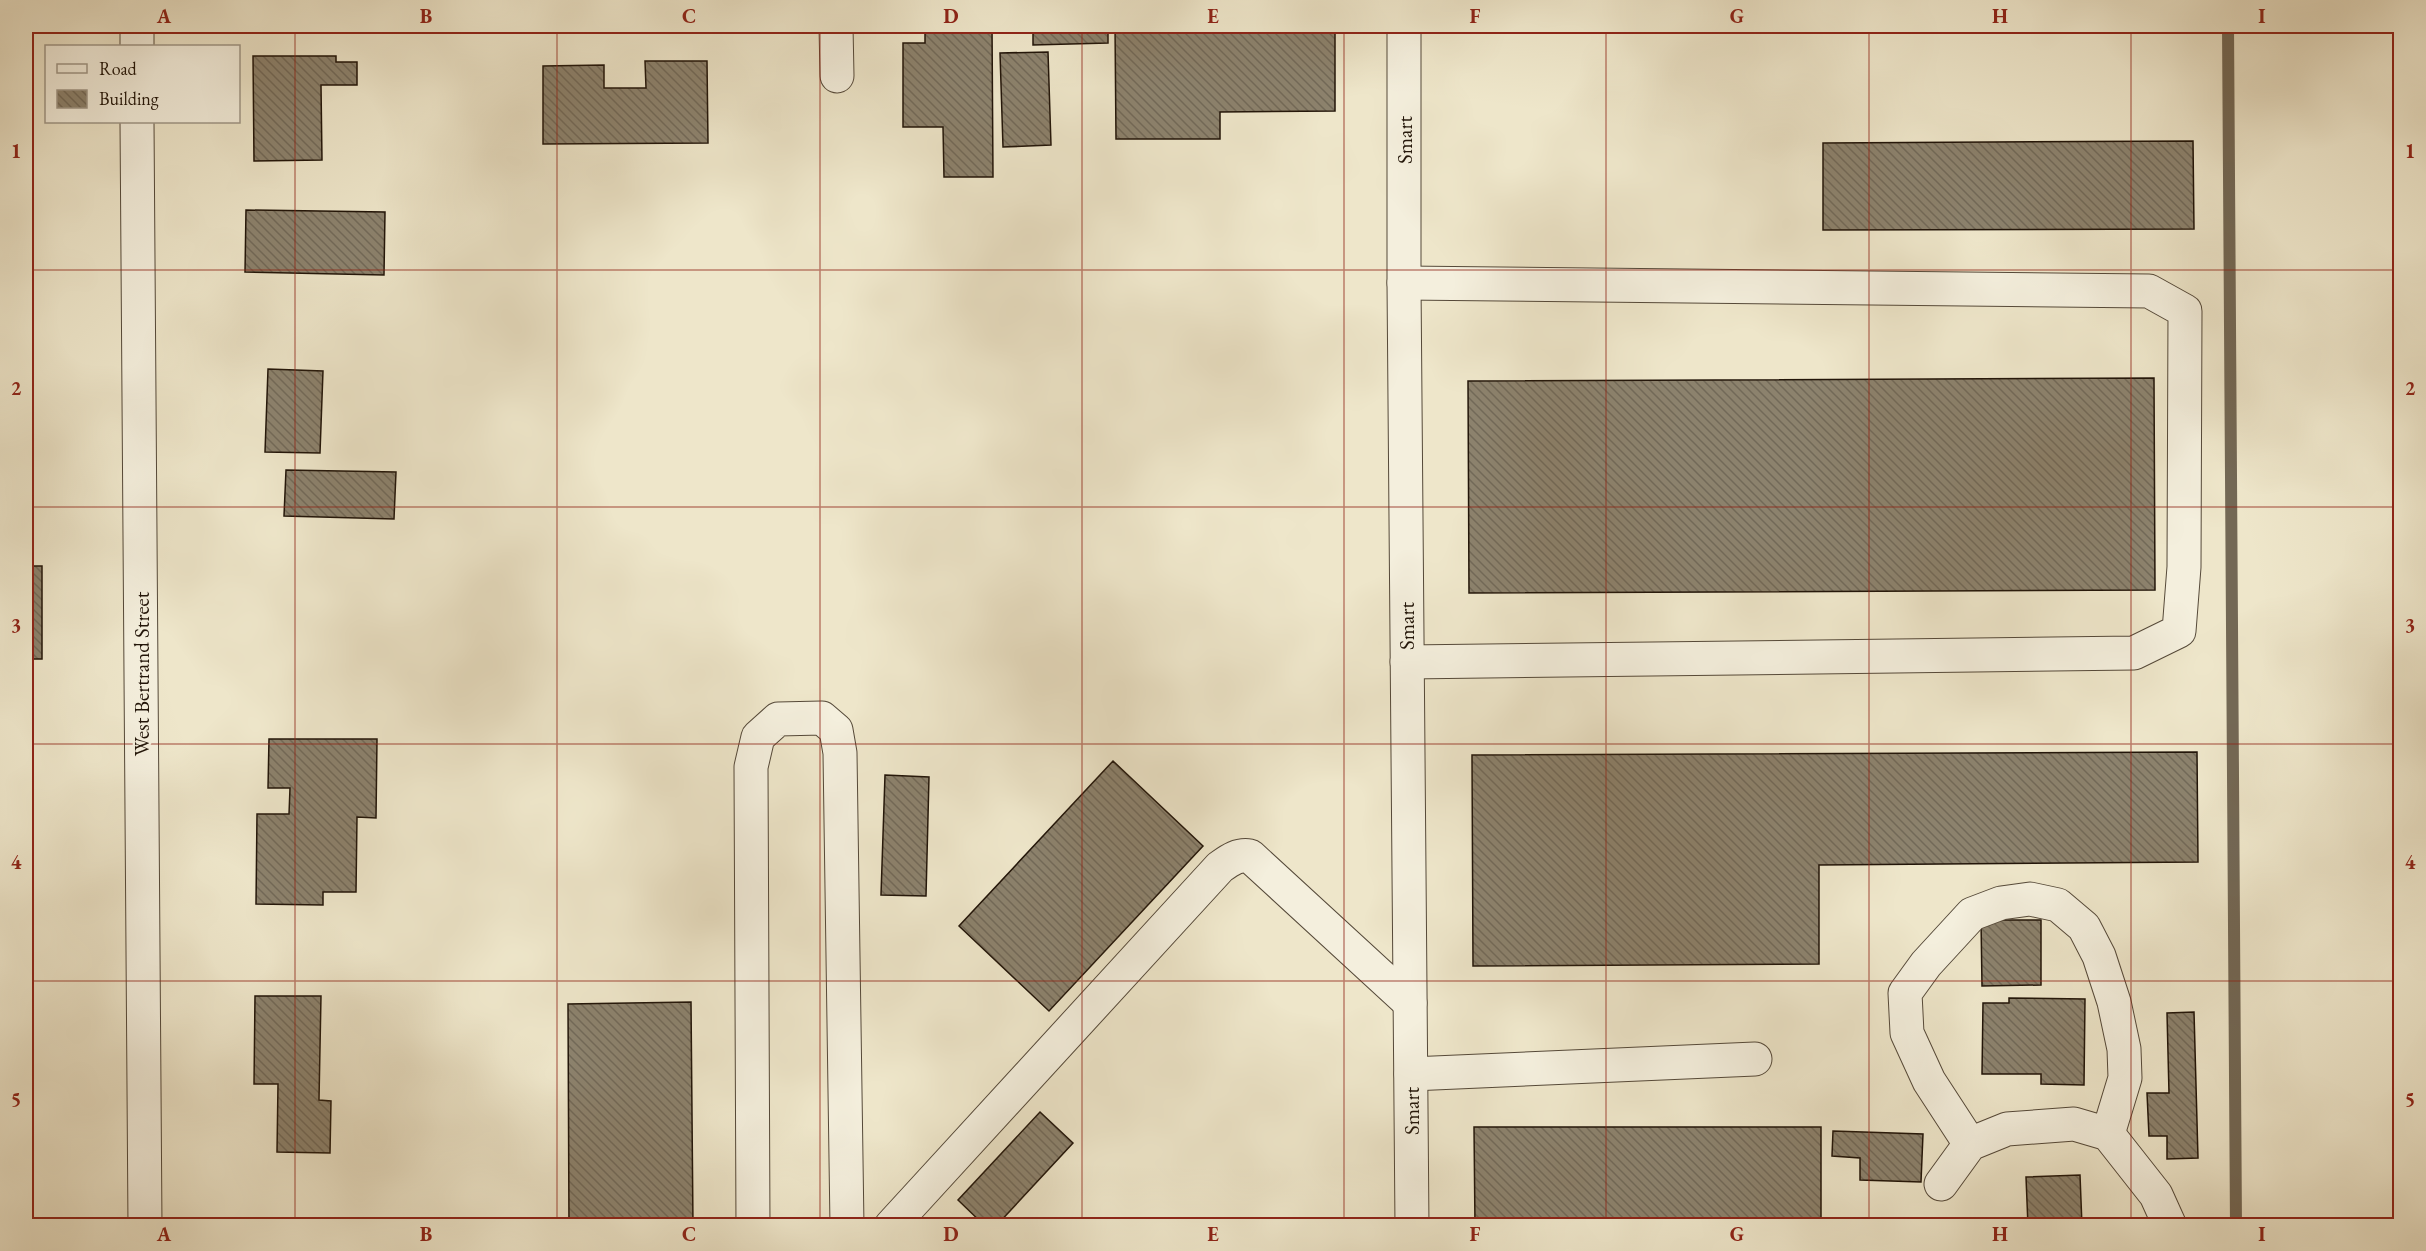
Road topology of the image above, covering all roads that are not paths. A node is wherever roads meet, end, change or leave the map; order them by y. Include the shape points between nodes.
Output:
1 (137, 26) edge
2 (836, 26) edge
3 (1404, 26) edge
4 (137, 45) edge
5 (837, 76) dead end
6 (137, 123) edge
7 (1404, 283) junction
8 (1407, 662) junction
9 (1410, 1003) junction
10 (1755, 1059) dead end
11 (1411, 1074) junction
12 (2108, 1134) junction
13 (1970, 1144) junction
14 (1941, 1184) dead end
15 (145, 1226) edge
16 (753, 1226) edge
17 (847, 1226) edge
18 (891, 1226) edge
19 (1412, 1226) edge
20 (2170, 1226) edge

1 - 4 street
2 - 5 street
3 - 7 street, Smart
6 - 15 street, West Bertrand Street
7 - 8 street, Smart
7 - 8 street via 2149,291 2185,311 2184,567 2179,632 2134,653
8 - 9 street, Smart
9 - 11 street, Smart
9 - 18 street via 1250,856 1234,858 1220,867
10 - 11 street
11 - 19 street, Smart
12 - 13 street via 2073,1124 2007,1128
12 - 13 street via 2126,1078 2125,1058 2114,1002 2099,956 2084,927 2058,905 2030,899 2001,903 1972,914 1905,993 1907,1033 1929,1082
12 - 20 street via 2156,1195
13 - 14 street
16 - 17 street via 751,767 758,737 778,719 822,718 836,730 840,753

